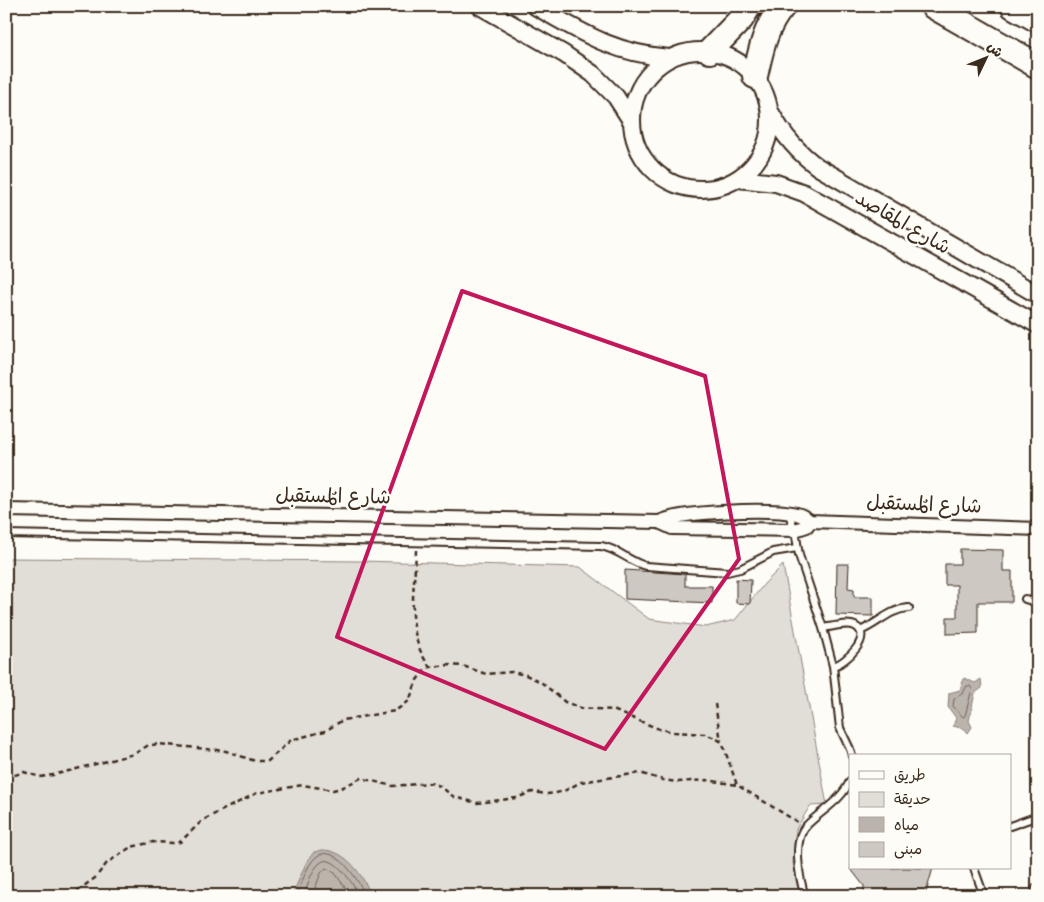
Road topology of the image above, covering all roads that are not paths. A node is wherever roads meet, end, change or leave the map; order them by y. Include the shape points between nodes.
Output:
1 (480, 6) edge
2 (535, 6) edge
3 (749, 6) edge
4 (783, 6) edge
5 (933, 6) edge
6 (1013, 6) edge
7 (1038, 20) edge
8 (710, 51) junction
9 (669, 58) junction
10 (1038, 66) edge
11 (755, 76) junction
12 (771, 114) junction
13 (632, 122) junction
14 (738, 180) junction
15 (1038, 295) edge
16 (1038, 325) edge
17 (6, 510) edge
18 (788, 512) junction
19 (659, 522) junction
20 (810, 522) junction
21 (1038, 529) edge
22 (795, 530) junction
23 (6, 534) edge
24 (797, 548) junction
25 (1024, 599) dead end
26 (1038, 603) edge
27 (909, 608) dead end
28 (823, 628) junction
29 (860, 630) junction
30 (833, 666) junction
31 (851, 754) edge
32 (849, 783) edge
33 (1038, 816) edge
34 (1012, 825) edge
35 (975, 870) edge
36 (1036, 888) dead end
37 (805, 896) edge
38 (984, 896) edge
39 (1035, 896) edge

1 - 13 street via 593,74 616,97
2 - 9 street via 613,47
3 - 8 highway
4 - 11 highway via 764,39
5 - 10 highway
6 - 7 highway
8 - 9 street via 699,50
8 - 11 street via 725,54
9 - 13 street via 645,78 633,107
11 - 12 street
12 - 14 street via 767,144 760,158
12 - 15 street, شارع المقاصد via 792,144 818,167
13 - 14 street via 642,157 669,181 686,188 704,190
14 - 16 street, شارع المقاصد via 776,183 804,193
17 - 19 street, شارع المُستقبل
18 - 19 street, شارع المُستقبل via 721,512
18 - 20 street, شارع المُستقبل via 799,514
18 - 22 lane
19 - 22 street, شارع المُستقبل via 672,528
20 - 21 street, شارع المُستقبل
20 - 22 street, شارع المُستقبل
22 - 24 lane
23 - 24 lane via 601,546 614,549 646,566 727,572 773,552
24 - 28 lane
25 - 26 lane
27 - 29 lane via 896,610
28 - 29 lane via 850,625
28 - 30 lane
29 - 30 lane via 860,642 849,658
30 - 31 lane via 840,728
32 - 37 lane via 842,794 805,826 801,834 798,858
33 - 34 lane
35 - 38 lane
36 - 39 lane

